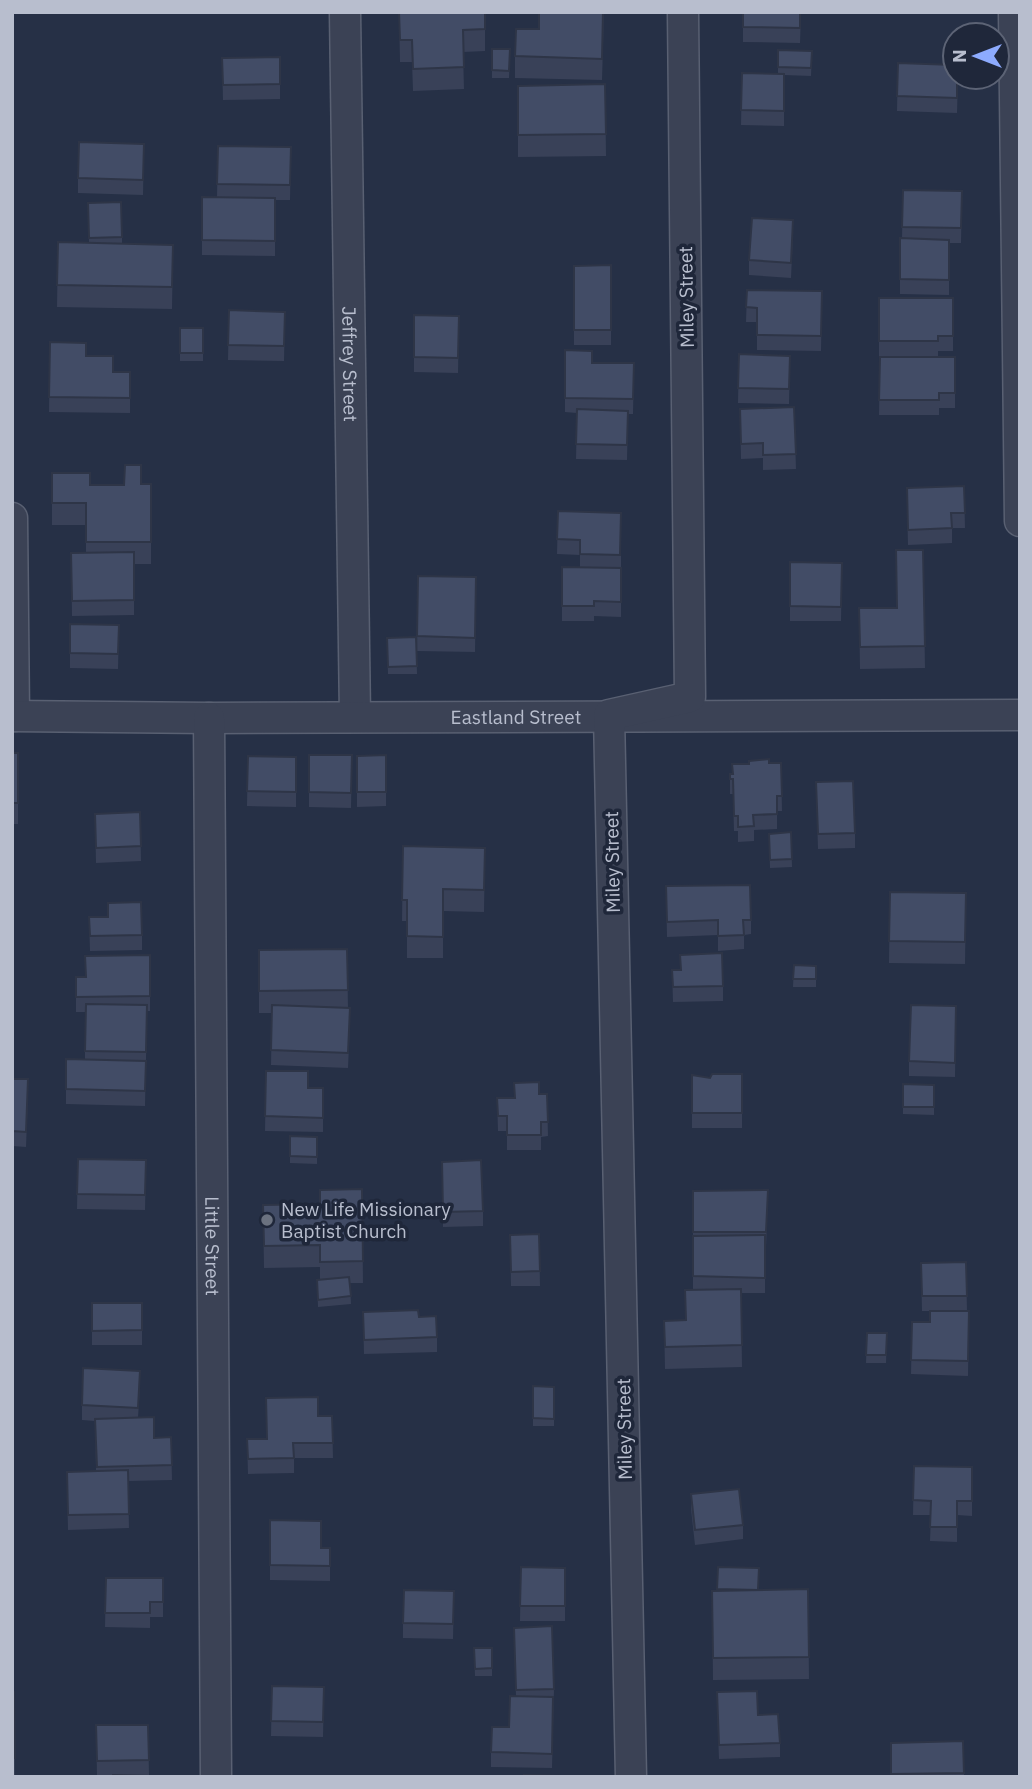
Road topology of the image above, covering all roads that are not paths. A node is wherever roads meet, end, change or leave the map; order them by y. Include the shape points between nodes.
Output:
1 (345, 12) edge
2 (683, 12) edge
3 (1014, 12) edge
4 (12, 518) edge
5 (1020, 521) edge
6 (609, 715) junction
7 (1020, 715) edge
8 (13, 716) edge
9 (355, 716) junction
10 (209, 718) junction
11 (216, 1777) edge
12 (631, 1777) edge

1 - 9 street, Jeffrey Street
2 - 6 street, Miley Street via 690,697
3 - 5 street
4 - 8 street
6 - 7 street, Eastland Street
6 - 9 street, Eastland Street
6 - 12 street, Miley Street
8 - 10 street, Eastland Street
9 - 10 street, Eastland Street
10 - 11 street, Little Street

